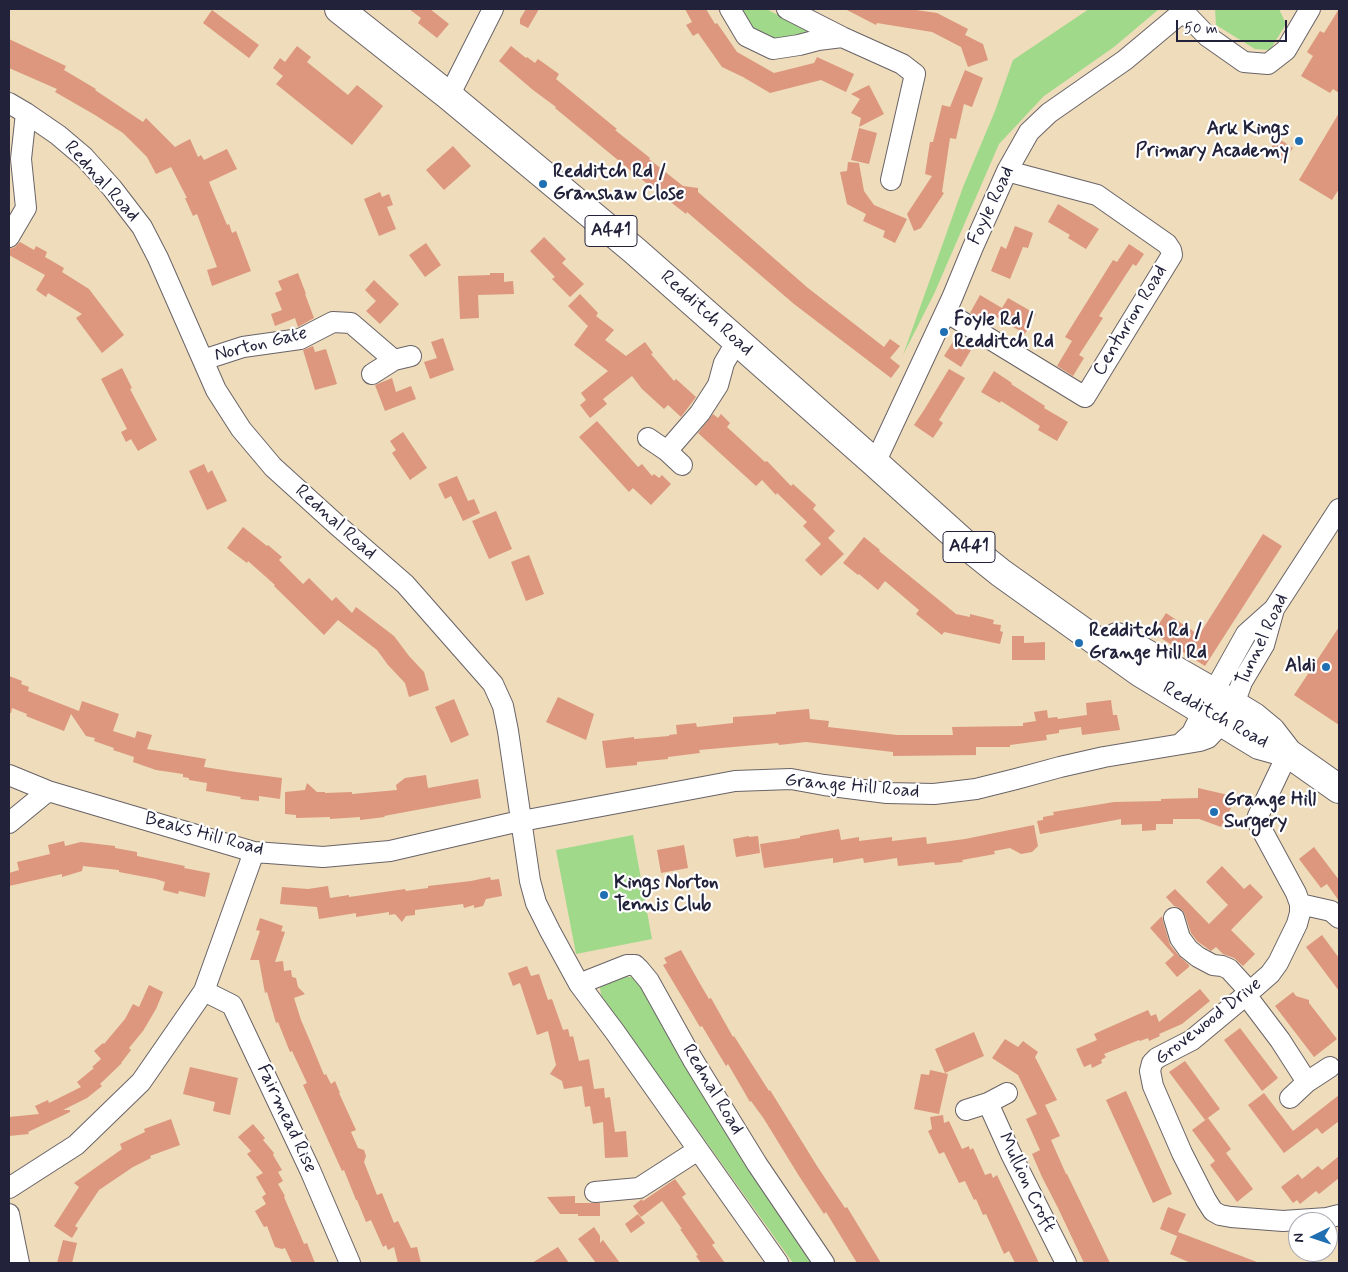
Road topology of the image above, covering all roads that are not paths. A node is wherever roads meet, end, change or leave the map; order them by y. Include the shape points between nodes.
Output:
1 (339, 9) edge
2 (493, 9) edge
3 (730, 9) edge
4 (786, 9) edge
5 (1310, 9) edge
6 (1185, 10) edge
7 (842, 37) junction
8 (449, 96) junction
9 (17, 108) edge
10 (1007, 171) junction
11 (891, 180) dead end
12 (9, 237) edge
13 (946, 312) junction
14 (737, 341) junction
15 (203, 360) junction
16 (372, 374) dead end
17 (648, 438) dead end
18 (667, 451) junction
19 (876, 463) junction
20 (682, 465) dead end
21 (1339, 509) edge
22 (1218, 707) junction
23 (1288, 753) junction
24 (9, 775) edge
25 (1339, 789) edge
26 (48, 790) junction
27 (522, 822) junction
28 (9, 823) edge
29 (254, 852) junction
30 (1300, 904) junction
31 (1174, 918) dead end
32 (1339, 918) edge
33 (580, 984) junction
34 (204, 992) junction
35 (1248, 994) junction
36 (1330, 1067) dead end
37 (1307, 1082) junction
38 (1007, 1093) dead end
39 (1290, 1098) dead end
40 (988, 1103) junction
41 (966, 1110) dead end
42 (698, 1150) junction
43 (9, 1188) edge
44 (595, 1192) dead end
45 (9, 1214) edge
46 (1339, 1215) edge
47 (769, 1260) edge
48 (19, 1263) edge
49 (350, 1263) edge
50 (824, 1263) edge
51 (1066, 1263) edge

1 - 8 highway, Redditch Road / A441
2 - 8 street
3 - 7 street via 746,36 773,49
4 - 7 street
5 - 6 street via 1286,50 1268,64 1244,62 1207,36
6 - 10 street, Foyle Road via 1125,60 1049,113 1029,132
7 - 11 street via 902,64 916,74
8 - 14 highway, Redditch Road / A441
9 - 12 street via 26,208
9 - 15 street, Rednal Road via 84,157 142,227
10 - 13 street, Foyle Road
10 - 13 street, Centurion Road via 1097,195 1167,244 1172,255 1085,397
13 - 19 street, Foyle Road
14 - 18 street via 724,363 718,386 700,413
14 - 19 highway, Redditch Road / A441
15 - 16 street, Norton Gate via 243,346 300,339 333,322 351,323 402,358
15 - 27 street, Rednal Road via 216,390 241,429 273,467 405,584 494,684 503,706
17 - 18 street
18 - 20 street
19 - 22 highway, Redditch Road / A441 via 966,545 1070,622 1114,635
21 - 22 street, Tunnel Road via 1274,609 1246,634
22 - 23 highway, Redditch Road / A441 via 1254,717 1271,731
22 - 27 street, Grange Hill Road via 1208,738 1200,741 1104,756 976,789 934,794 887,793 791,779 753,780
23 - 25 highway, Redditch Road / A441
23 - 30 street via 1257,821
24 - 26 street, Beaks Hill Road
26 - 28 street
26 - 29 street, Beaks Hill Road
27 - 29 street, Beaks Hill Road via 390,851 323,857
27 - 33 street, Rednal Road via 536,904
29 - 34 street
30 - 32 street via 1331,911
30 - 35 street, Grovewood Drive via 1297,924 1278,963
31 - 35 street via 1180,938 1188,949 1213,965 1229,969
33 - 42 street, Rednal Road
33 - 50 street, Rednal Road via 627,965 635,965 639,969 757,1164
34 - 43 street via 141,1082 76,1145
34 - 49 street, Fairmead Rise via 232,1005
35 - 37 street
35 - 46 street, Grovewood Drive via 1192,1040 1157,1058 1152,1063 1150,1078 1182,1152 1214,1211 1231,1217 1282,1221
36 - 37 street
37 - 39 street
38 - 40 street
40 - 41 street
40 - 51 street, Mullion Croft
42 - 44 street via 639,1188
42 - 47 street, Rednal Road
45 - 48 street

